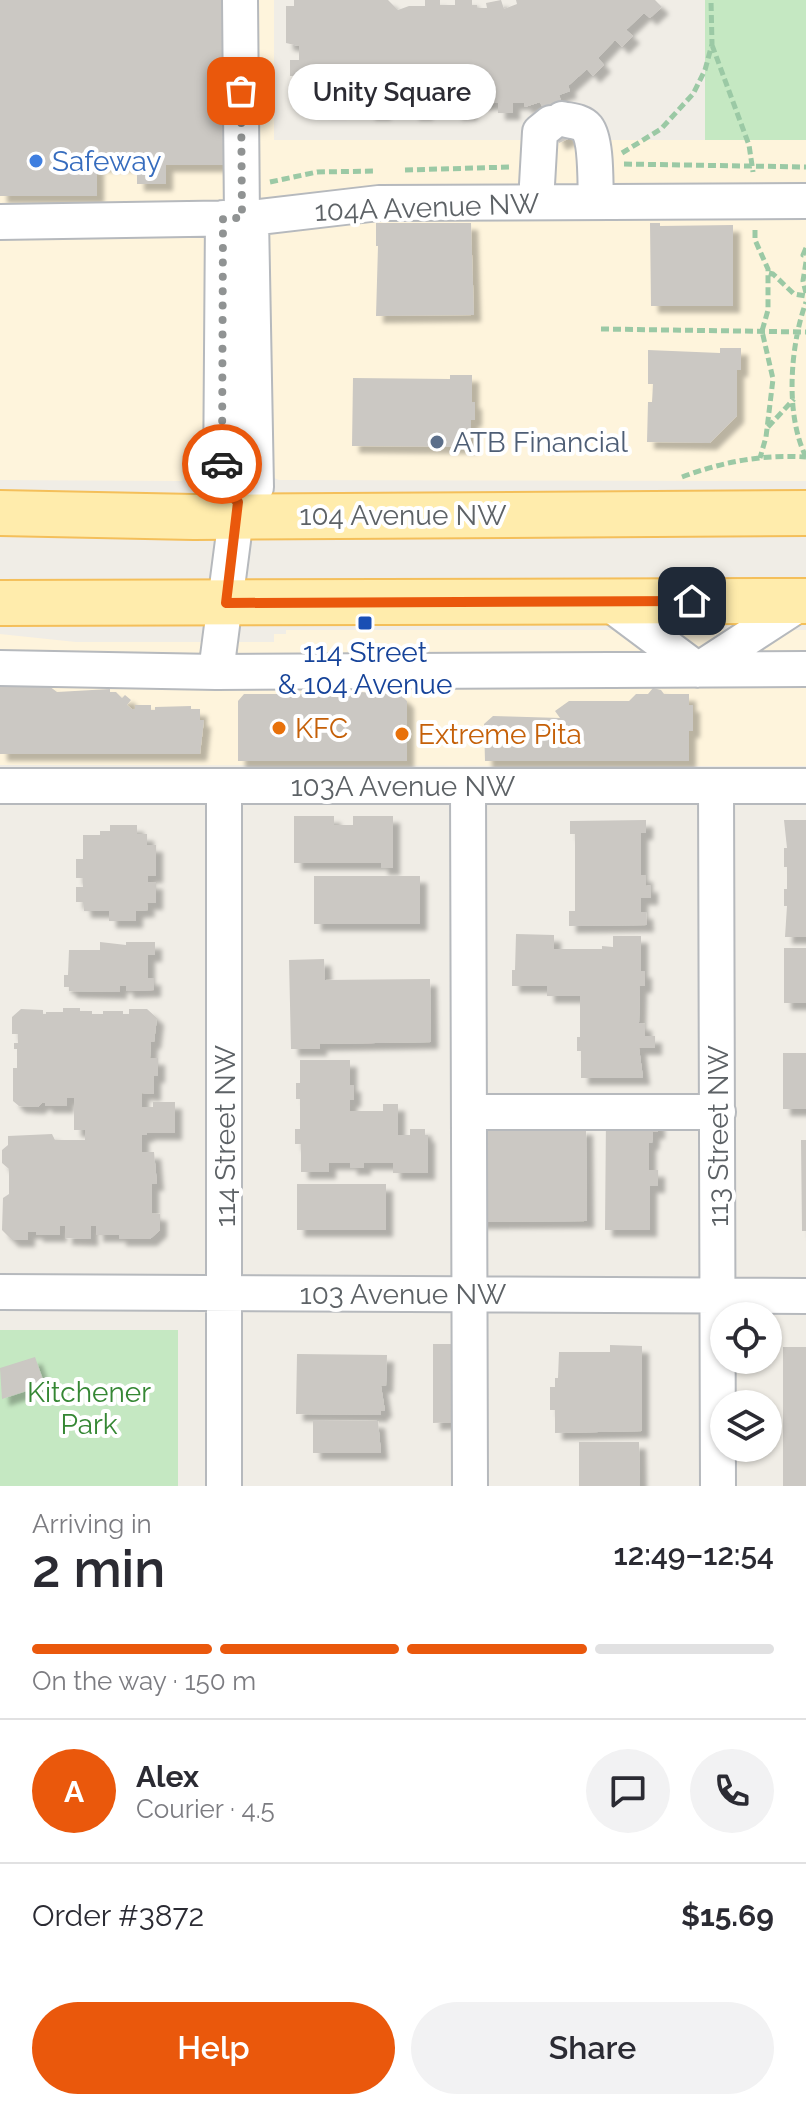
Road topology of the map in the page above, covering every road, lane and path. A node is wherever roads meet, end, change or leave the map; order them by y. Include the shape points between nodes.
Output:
1 (240, 0) edge
2 (712, 44) dead end
3 (615, 164) dead end
4 (806, 167) edge
5 (753, 168) junction
6 (596, 201) junction
7 (754, 201) junction
8 (806, 201) edge
9 (536, 202) junction
10 (239, 218) junction
11 (0, 222) edge
12 (806, 248) edge
13 (806, 255) edge
14 (806, 262) edge
15 (769, 273) junction
16 (806, 294) edge
17 (806, 302) edge
18 (601, 329) dead end
19 (762, 331) junction
20 (798, 332) junction
21 (806, 332) edge
22 (794, 399) junction
23 (767, 428) junction
24 (806, 457) edge
25 (760, 458) junction
26 (671, 482) dead end
27 (237, 509) junction
28 (0, 513) edge
29 (806, 513) edge
30 (805, 601) edge
31 (607, 602) junction
32 (0, 603) edge
33 (226, 603) junction
34 (0, 668) edge
35 (806, 669) edge
36 (698, 670) junction
37 (216, 672) junction
38 (0, 786) edge
39 (224, 786) junction
40 (468, 786) junction
41 (716, 786) junction
42 (806, 786) edge
43 (470, 1112) junction
44 (718, 1112) junction
45 (0, 1292) edge
46 (224, 1294) junction
47 (470, 1295) junction
48 (719, 1295) junction
49 (806, 1296) edge
50 (224, 1486) edge
51 (470, 1486) edge
52 (718, 1486) edge

1 - 10 street
2 - 5 path
3 - 5 path
4 - 5 path
5 - 7 path
6 - 7 street, 104A Avenue NW
6 - 9 street, 104A Avenue NW
6 - 9 street via 590,132 579,122 557,121 540,132
7 - 8 street, 104A Avenue NW
7 - 15 path via 755,240
9 - 10 street, 104A Avenue NW via 379,203
10 - 11 street, 104A Avenue NW
10 - 27 street via 256,487
12 - 13 path
14 - 16 path
15 - 16 path via 799,296
15 - 19 path
17 - 20 path
18 - 19 path
19 - 20 path
19 - 23 path via 773,379
20 - 21 path
20 - 22 path
22 - 23 path
22 - 24 path via 796,439
23 - 25 path
24 - 25 path
25 - 26 path via 723,463
27 - 28 main road, 104 Avenue NW
27 - 29 main road, 104 Avenue NW
27 - 33 street
30 - 31 main road
30 - 36 street
31 - 33 main road
31 - 36 street
32 - 33 main road
33 - 37 street
34 - 37 street
35 - 36 street
36 - 37 street
38 - 39 street, 103A Avenue NW
39 - 40 street, 103A Avenue NW
39 - 46 street, 114 Street NW
40 - 41 street, 103A Avenue NW
40 - 43 street
41 - 42 street, 103A Avenue NW
41 - 44 street, 113 Street NW
43 - 44 street
43 - 47 street
44 - 48 street, 113 Street NW
45 - 46 street, 103 Avenue NW
46 - 47 street, 103 Avenue NW
46 - 50 street, 114 Street NW
47 - 48 street, 103 Avenue NW
47 - 51 street
48 - 49 street, 103 Avenue NW
48 - 52 street, 113 Street NW

